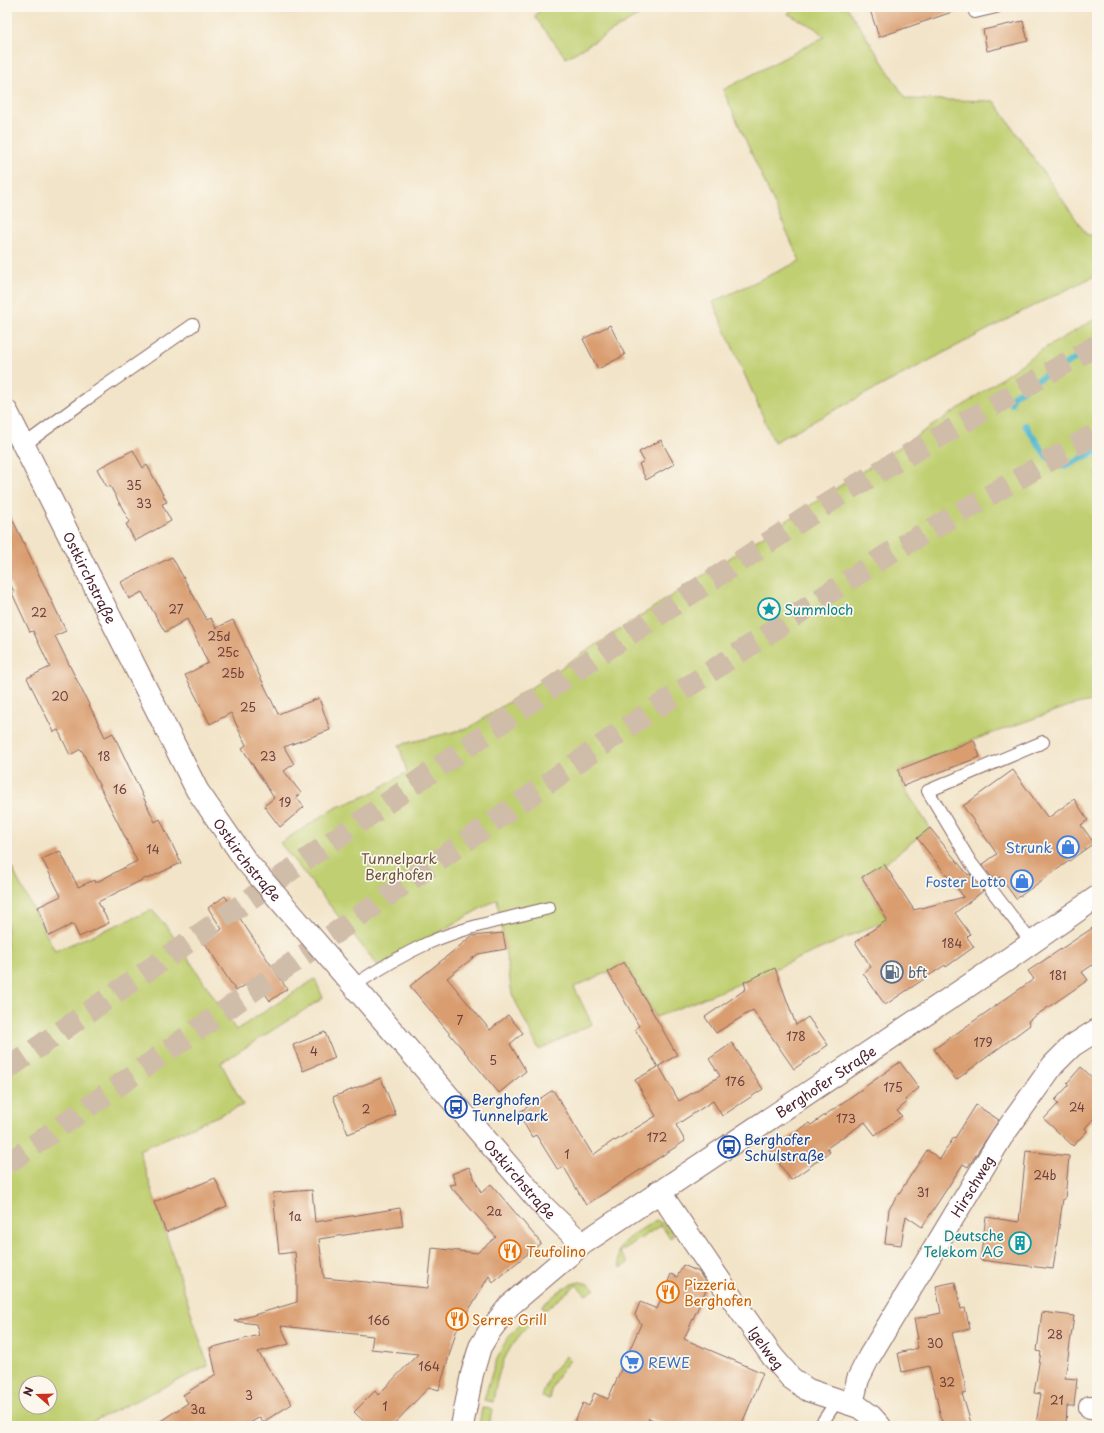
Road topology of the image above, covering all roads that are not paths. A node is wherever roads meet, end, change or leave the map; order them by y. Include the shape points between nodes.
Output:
1 (996, 7) edge
2 (975, 12) dead end
3 (193, 325) dead end
4 (7, 412) edge
5 (24, 445) junction
6 (1043, 742) dead end
7 (1097, 897) edge
8 (549, 908) dead end
9 (1032, 943) junction
10 (353, 986) junction
11 (1097, 1030) edge
12 (659, 1191) junction
13 (582, 1244) junction
14 (845, 1402) junction
15 (462, 1426) edge
16 (820, 1426) edge
17 (880, 1426) edge

1 - 2 lane
3 - 5 lane
4 - 5 street, Ostkirchstraße
5 - 10 street, Ostkirchstraße via 197,790 246,861
6 - 9 lane via 928,791 971,863
7 - 9 street, Berghofer Straße
8 - 10 lane via 462,931 428,943 382,967
9 - 12 street, Berghofer Straße via 729,1147
10 - 13 street, Ostkirchstraße via 544,1207
11 - 14 street, Hirschweg via 1072,1046 1053,1065 1001,1138 869,1356
12 - 13 street, Berghofer Straße
12 - 14 street, Igelweg via 772,1356 791,1378 808,1390
13 - 15 street, Berghofer Straße via 509,1306 489,1332 480,1347 472,1374
14 - 16 lane
14 - 17 street, Igelweg via 859,1407

